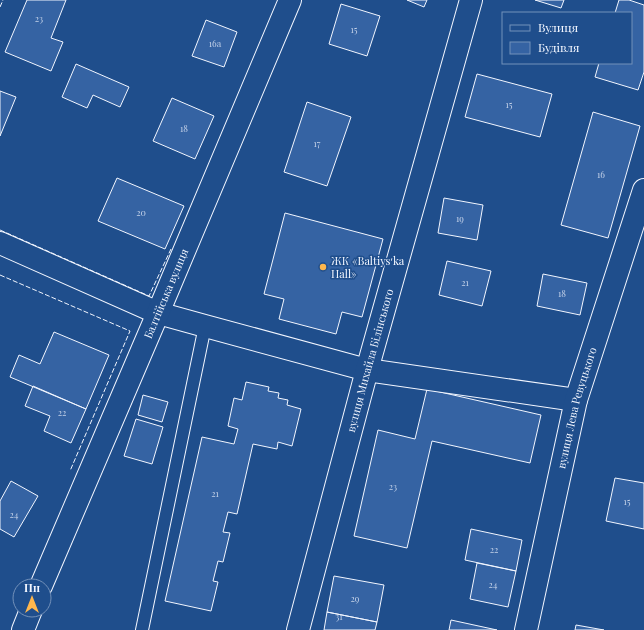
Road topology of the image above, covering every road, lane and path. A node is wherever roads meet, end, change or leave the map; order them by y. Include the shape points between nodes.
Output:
1 (290, 0) edge
2 (471, 0) edge
3 (644, 190) edge
4 (0, 243) edge
5 (158, 313) junction
6 (205, 326) junction
7 (367, 370) junction
8 (576, 400) junction
9 (44, 578) edge
10 (28, 618) edge
11 (23, 630) edge
12 (142, 630) edge
13 (298, 630) edge
14 (526, 630) edge

1 - 5 street, Балтійська вулиця
2 - 7 street, вулиця Михайла Білінського
3 - 8 street, вулиця Лева Ревуцького
4 - 5 street
5 - 6 street
5 - 9 street, Балтійська вулиця
6 - 7 street
6 - 12 lane
7 - 8 street
7 - 13 street, вулиця Михайла Білінського
8 - 14 street, вулиця Лева Ревуцького
10 - 11 street

